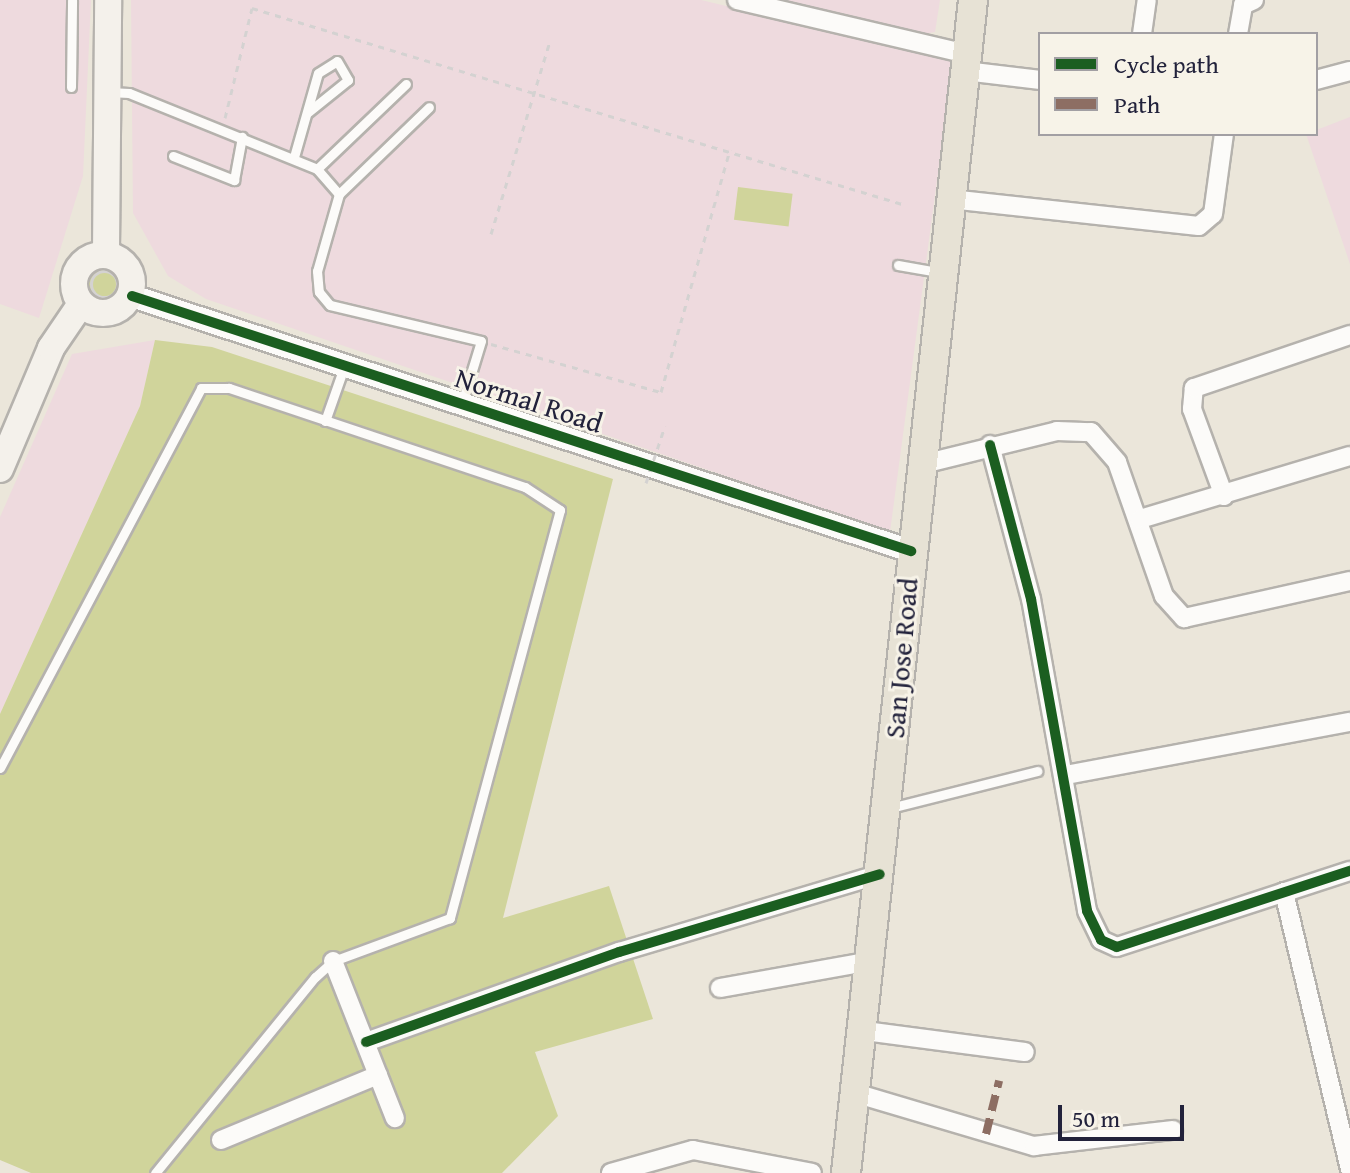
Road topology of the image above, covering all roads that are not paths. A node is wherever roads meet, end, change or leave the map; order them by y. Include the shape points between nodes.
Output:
1 (72, 0) edge
2 (108, 0) edge
3 (737, 0) edge
4 (973, 0) edge
5 (1147, 0) edge
6 (1254, 0) edge
7 (1142, 32) edge
8 (1238, 32) edge
9 (966, 62) junction
10 (1350, 71) edge
11 (1318, 79) edge
12 (1038, 80) edge
13 (406, 84) dead end
14 (71, 87) dead end
15 (107, 92) junction
16 (429, 107) dead end
17 (308, 112) junction
18 (1224, 136) edge
19 (242, 137) junction
20 (173, 156) dead end
21 (294, 157) junction
22 (317, 169) junction
23 (339, 194) junction
24 (950, 199) junction
25 (106, 251) junction
26 (898, 265) dead end
27 (941, 272) junction
28 (125, 292) junction
29 (79, 307) junction
30 (1350, 335) edge
31 (346, 364) junction
32 (462, 403) junction
33 (325, 421) junction
34 (990, 445) junction
35 (1350, 456) edge
36 (919, 465) junction
37 (0, 469) edge
38 (1224, 496) junction
39 (1140, 519) junction
40 (911, 551) junction
41 (1350, 581) edge
42 (1350, 722) edge
43 (0, 768) edge
44 (1037, 771) dead end
45 (1066, 775) junction
46 (887, 808) junction
47 (1350, 871) edge
48 (880, 874) junction
49 (1284, 892) junction
50 (333, 961) junction
51 (872, 961) junction
52 (720, 988) dead end
53 (865, 1031) junction
54 (366, 1042) junction
55 (1025, 1052) dead end
56 (378, 1075) junction
57 (858, 1094) junction
58 (395, 1118) dead end
59 (1173, 1130) dead end
60 (221, 1140) dead end
61 (1347, 1146) edge
62 (743, 1164) edge
63 (1350, 1170) edge
64 (155, 1173) edge
65 (611, 1173) edge
66 (812, 1173) edge
67 (846, 1173) edge

1 - 14 lane
2 - 15 main road
3 - 9 street
4 - 9 main road, San Jose Road
5 - 7 street
6 - 8 street via 1243,5
9 - 12 street
9 - 24 main road, San Jose Road
10 - 11 street
13 - 22 lane
15 - 19 lane via 129,93
15 - 25 main road
16 - 23 lane
17 - 17 lane via 348,80 337,61 318,73
17 - 21 lane
18 - 24 street via 1213,214 1199,226
19 - 20 lane via 234,180
19 - 21 lane
21 - 22 lane
22 - 23 lane
23 - 32 lane via 317,271 325,301 481,341
24 - 27 main road, San Jose Road
25 - 28 main road via 121,259
25 - 29 main road via 88,259 74,294
26 - 27 lane
27 - 36 main road, San Jose Road
28 - 29 main road via 96,314
28 - 31 street, Normal Road
29 - 37 main road via 51,348
30 - 38 street via 1194,388 1192,409
31 - 32 street, Normal Road
31 - 33 lane
32 - 40 street, Normal Road
33 - 43 lane via 229,388 211,385 195,394
33 - 50 lane via 534,490 554,501 561,520 454,912 435,928
34 - 36 street
34 - 39 street via 1057,431 1091,432 1117,462
34 - 45 street
35 - 38 street
36 - 40 main road, San Jose Road
38 - 39 street
39 - 41 street via 1164,596 1184,618
40 - 46 main road, San Jose Road
42 - 45 street
44 - 46 lane
45 - 49 street via 1087,911 1101,940 1117,947
46 - 48 main road, San Jose Road
47 - 49 street
48 - 51 main road, San Jose Road
48 - 54 street via 619,952
49 - 61 street
50 - 54 street
50 - 64 lane
51 - 52 street
51 - 53 main road, San Jose Road
53 - 55 street
53 - 57 main road, San Jose Road
54 - 56 street
56 - 58 street
56 - 60 street
57 - 59 street via 1034,1146
57 - 67 main road, San Jose Road
61 - 63 street
62 - 65 street via 679,1150
62 - 66 street

